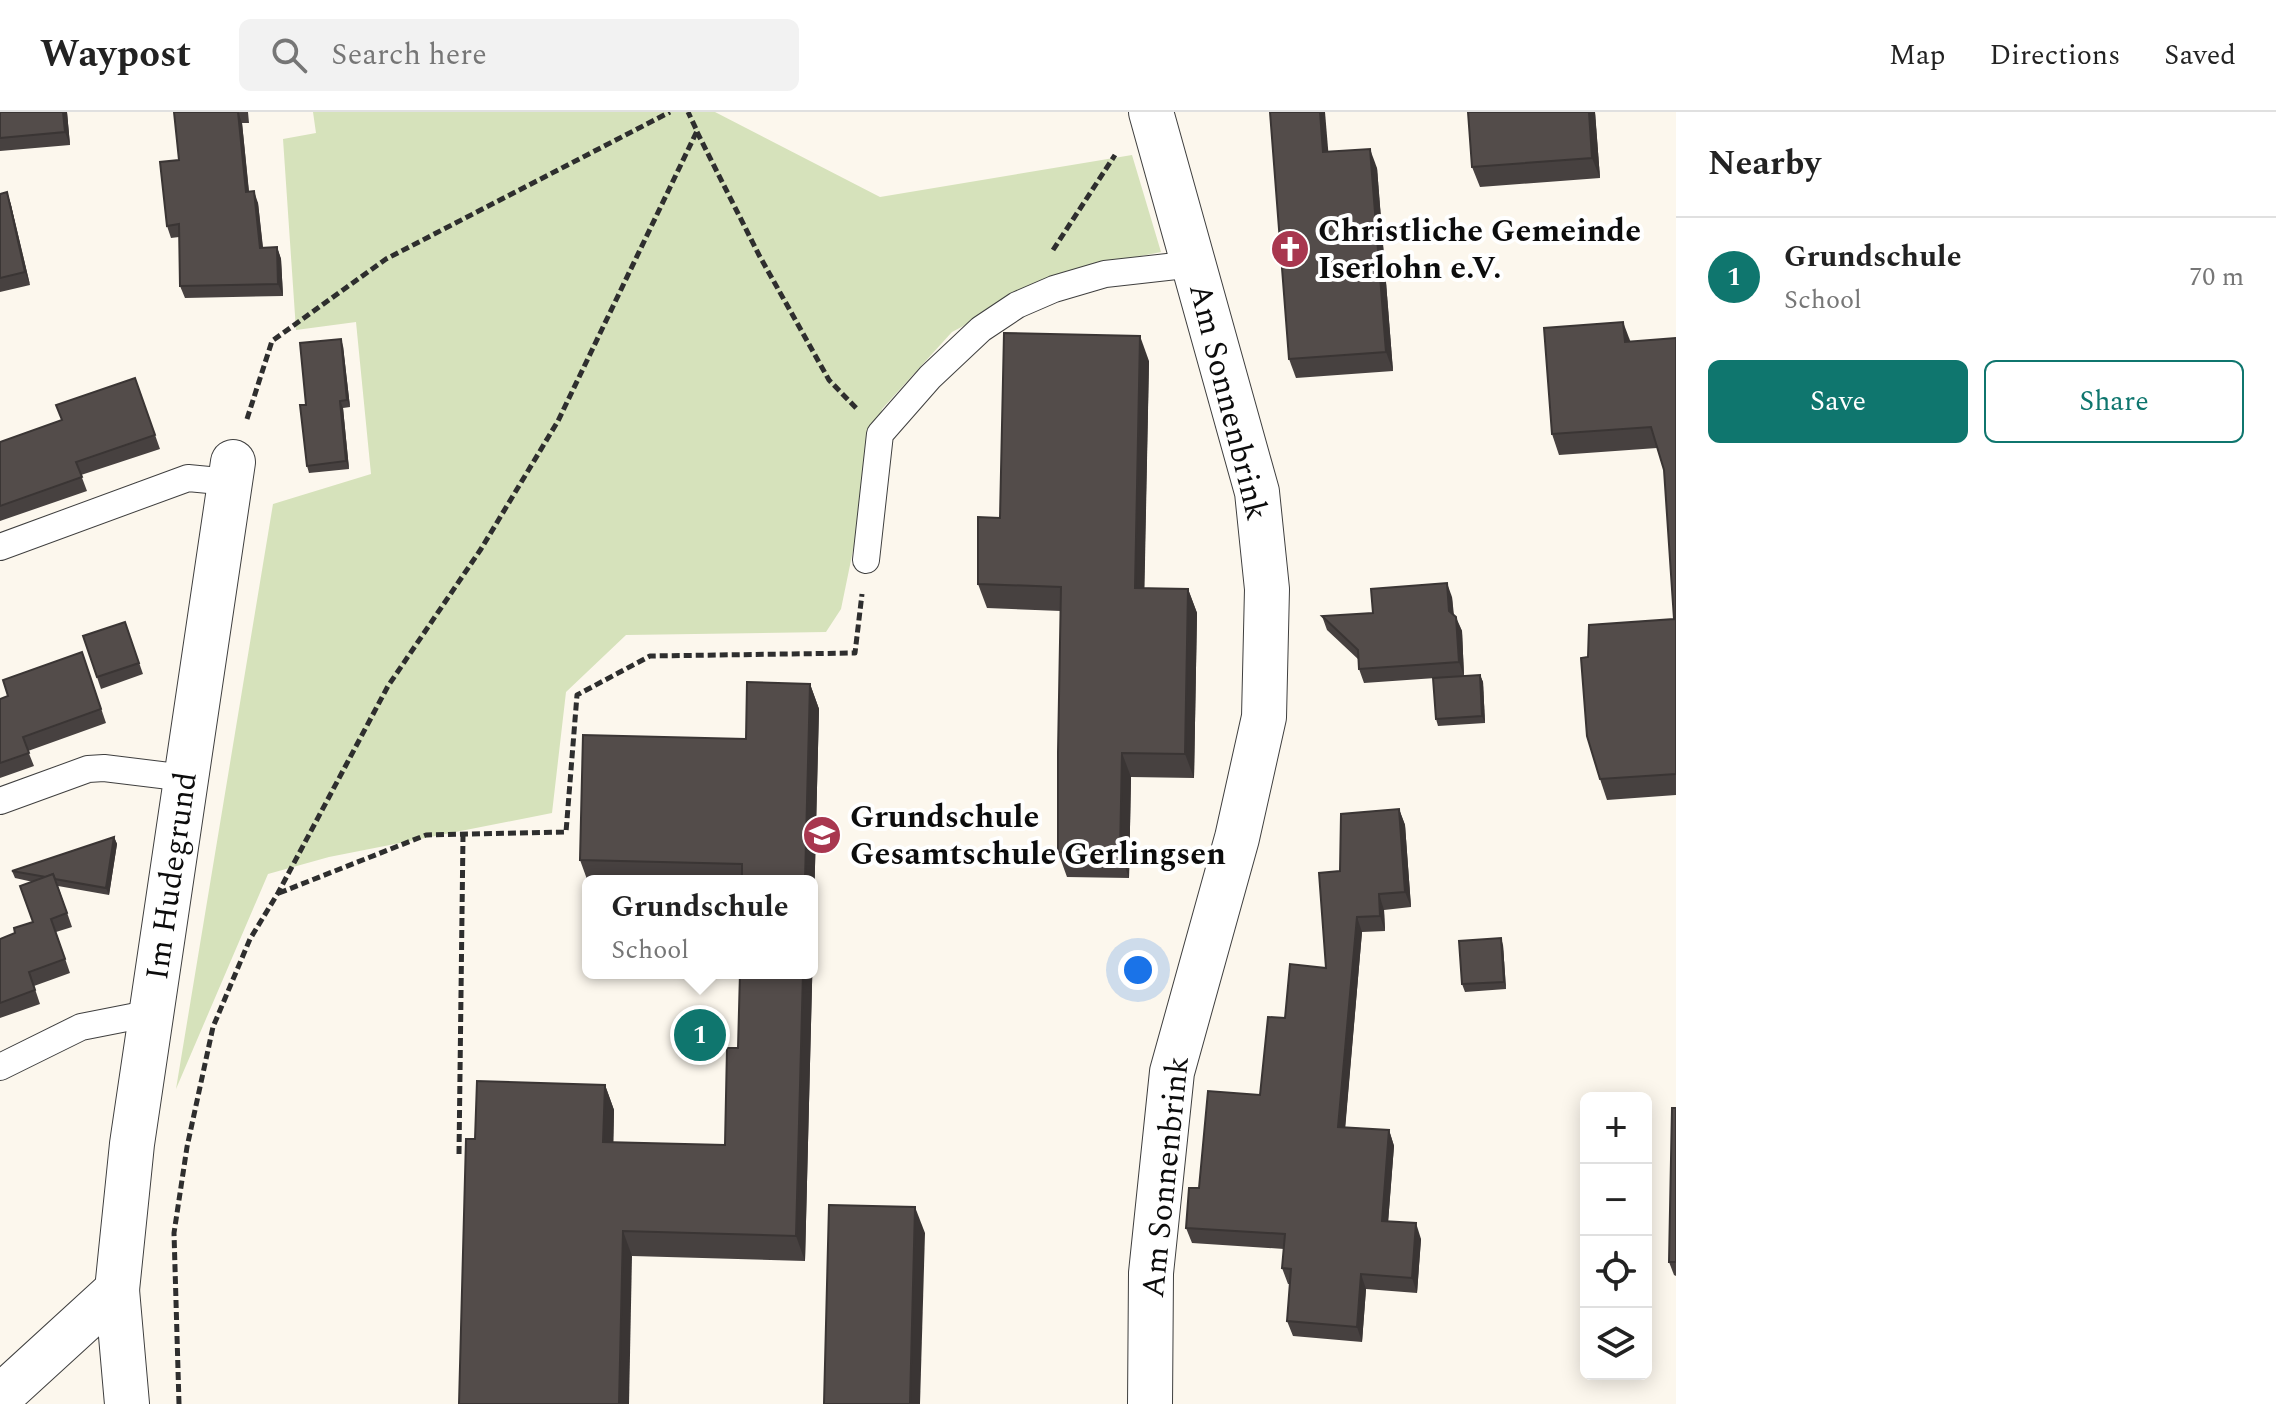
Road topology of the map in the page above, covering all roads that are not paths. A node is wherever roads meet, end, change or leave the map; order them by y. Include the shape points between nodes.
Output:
1 (1151, 112) edge
2 (1194, 264) junction
3 (232, 472) joint
4 (0, 547) edge
5 (866, 560) road end
6 (186, 778) junction
7 (0, 801) edge
8 (152, 1013) junction
9 (0, 1067) edge
10 (117, 1290) junction
11 (0, 1397) edge
12 (127, 1404) edge
13 (1150, 1404) edge

1 - 2 street, Am Sonnenbrink
2 - 5 lane via 1105,274 1054,289 981,329 880,434
2 - 13 street, Am Sonnenbrink via 1257,492 1267,589 1264,717 1237,838 1172,1072 1151,1273
3 - 4 lane via 188,478
3 - 6 street, Im Hudegrund
6 - 7 lane via 88,769
6 - 8 street, Im Hudegrund
8 - 9 lane via 81,1027
8 - 10 street, Im Hudegrund
10 - 11 street
10 - 12 street, Im Hudegrund

